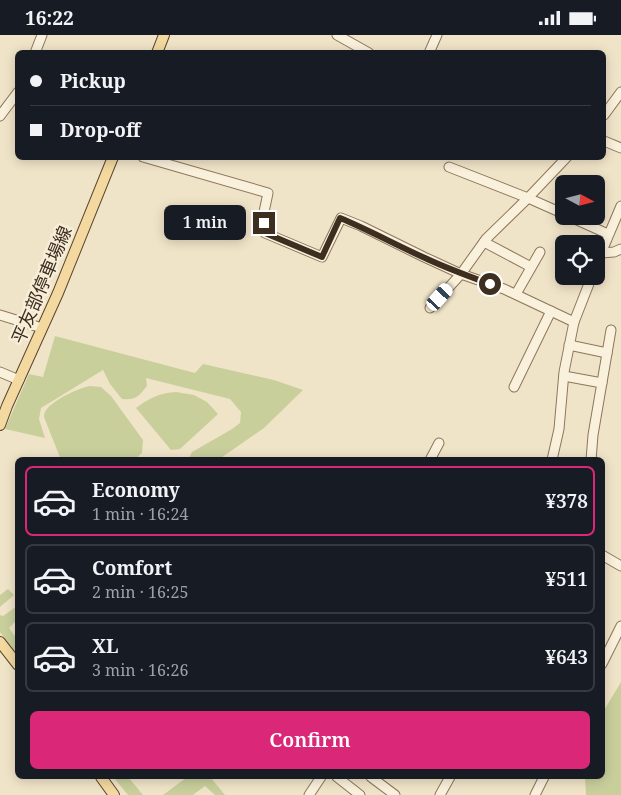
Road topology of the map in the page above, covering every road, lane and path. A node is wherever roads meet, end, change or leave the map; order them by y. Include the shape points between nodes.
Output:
1 (42, 35) edge
2 (164, 35) edge
3 (337, 35) edge
4 (437, 35) edge
5 (36, 50) edge
6 (158, 50) edge
7 (363, 50) edge
8 (430, 50) edge
9 (621, 92) edge
10 (15, 96) edge
11 (606, 112) edge
12 (0, 116) edge
13 (606, 142) edge
14 (621, 148) edge
15 (112, 160) edge
16 (153, 160) edge
17 (564, 160) edge
18 (448, 167) dead end
19 (528, 198) junction
20 (621, 206) edge
21 (555, 210) edge
22 (588, 225) edge
23 (608, 234) junction
24 (484, 242) junction
25 (605, 242) edge
26 (621, 249) edge
27 (540, 252) dead end
28 (605, 253) edge
29 (531, 267) junction
30 (461, 274) junction
31 (588, 285) edge
32 (516, 295) junction
33 (430, 308) dead end
34 (551, 311) junction
35 (0, 315) edge
36 (574, 322) junction
37 (42, 328) junction
38 (611, 331) dead end
39 (569, 345) junction
40 (607, 353) junction
41 (0, 372) edge
42 (564, 376) junction
43 (19, 380) junction
44 (602, 383) junction
45 (514, 387) dead end
46 (0, 425) edge
47 (439, 443) dead end
48 (432, 457) edge
49 (553, 457) edge
50 (591, 457) edge
51 (605, 557) edge
52 (621, 566) edge
53 (621, 626) edge
54 (0, 642) edge
55 (605, 658) edge
56 (15, 661) edge
57 (102, 779) edge
58 (320, 779) edge
59 (340, 779) edge
60 (374, 779) edge
61 (449, 779) edge
62 (543, 779) edge
63 (114, 795) edge
64 (308, 795) edge
65 (360, 795) edge
66 (395, 795) edge
67 (440, 795) edge
68 (535, 795) edge

1 - 5 street
2 - 6 main road
3 - 7 street
4 - 8 street
9 - 11 street
10 - 12 street
13 - 14 street
15 - 37 main road, 平友部停車場線
16 - 30 street via 268,193 264,212 265,233 322,257 340,218
17 - 19 street
18 - 19 street
19 - 21 street
19 - 24 street
20 - 23 street
22 - 23 street
23 - 25 street
24 - 29 street
24 - 30 street
26 - 28 street
27 - 29 street
29 - 32 street
30 - 32 street
30 - 33 street
31 - 36 street
32 - 34 street
34 - 36 street
34 - 45 street
35 - 37 street
36 - 39 street
37 - 43 main road, 平友部停車場線
38 - 40 street
39 - 40 street
39 - 42 street
40 - 44 street
41 - 43 street
42 - 44 street
42 - 49 street
43 - 46 main road, 平友部停車場線
44 - 50 street
47 - 48 street
51 - 52 street
53 - 55 street
54 - 56 main road
57 - 63 main road
58 - 64 street
59 - 65 street
60 - 66 street
61 - 67 street
62 - 68 street

